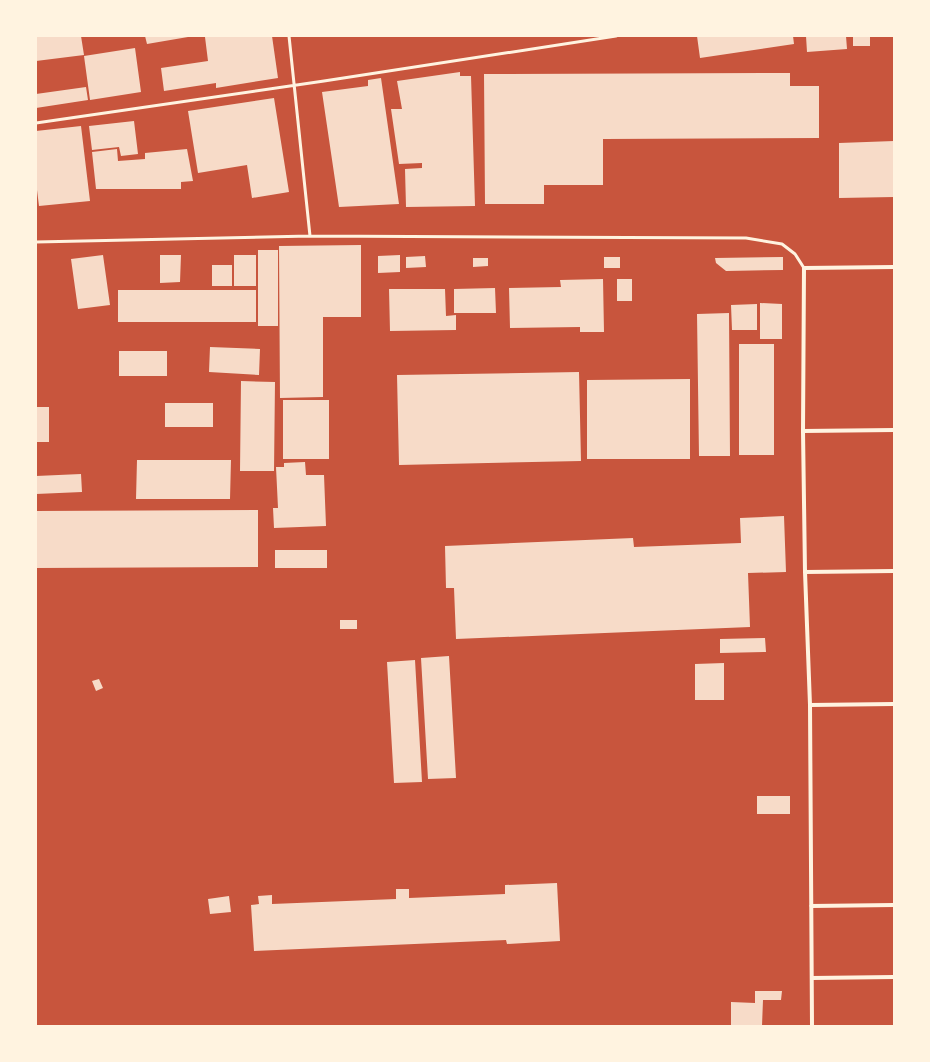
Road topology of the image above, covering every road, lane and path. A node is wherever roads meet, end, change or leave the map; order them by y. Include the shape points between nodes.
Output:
1 (289, 36) edge
2 (616, 36) edge
3 (295, 85) junction
4 (36, 123) edge
5 (310, 236) junction
6 (36, 242) edge
7 (894, 267) edge
8 (804, 268) junction
9 (894, 430) edge
10 (803, 431) junction
11 (894, 571) edge
12 (805, 572) junction
13 (894, 704) edge
14 (810, 705) junction
15 (894, 905) edge
16 (811, 906) junction
17 (894, 977) edge
18 (812, 978) junction
19 (812, 1026) edge

1 - 3 lane
2 - 3 lane
3 - 4 lane
3 - 5 lane
5 - 6 lane
5 - 8 lane via 746,238 782,244 795,254
7 - 8 street
8 - 10 street
9 - 10 street
10 - 12 street
11 - 12 street
12 - 14 street
13 - 14 street
14 - 16 street
15 - 16 street
16 - 18 street
17 - 18 street
18 - 19 street

